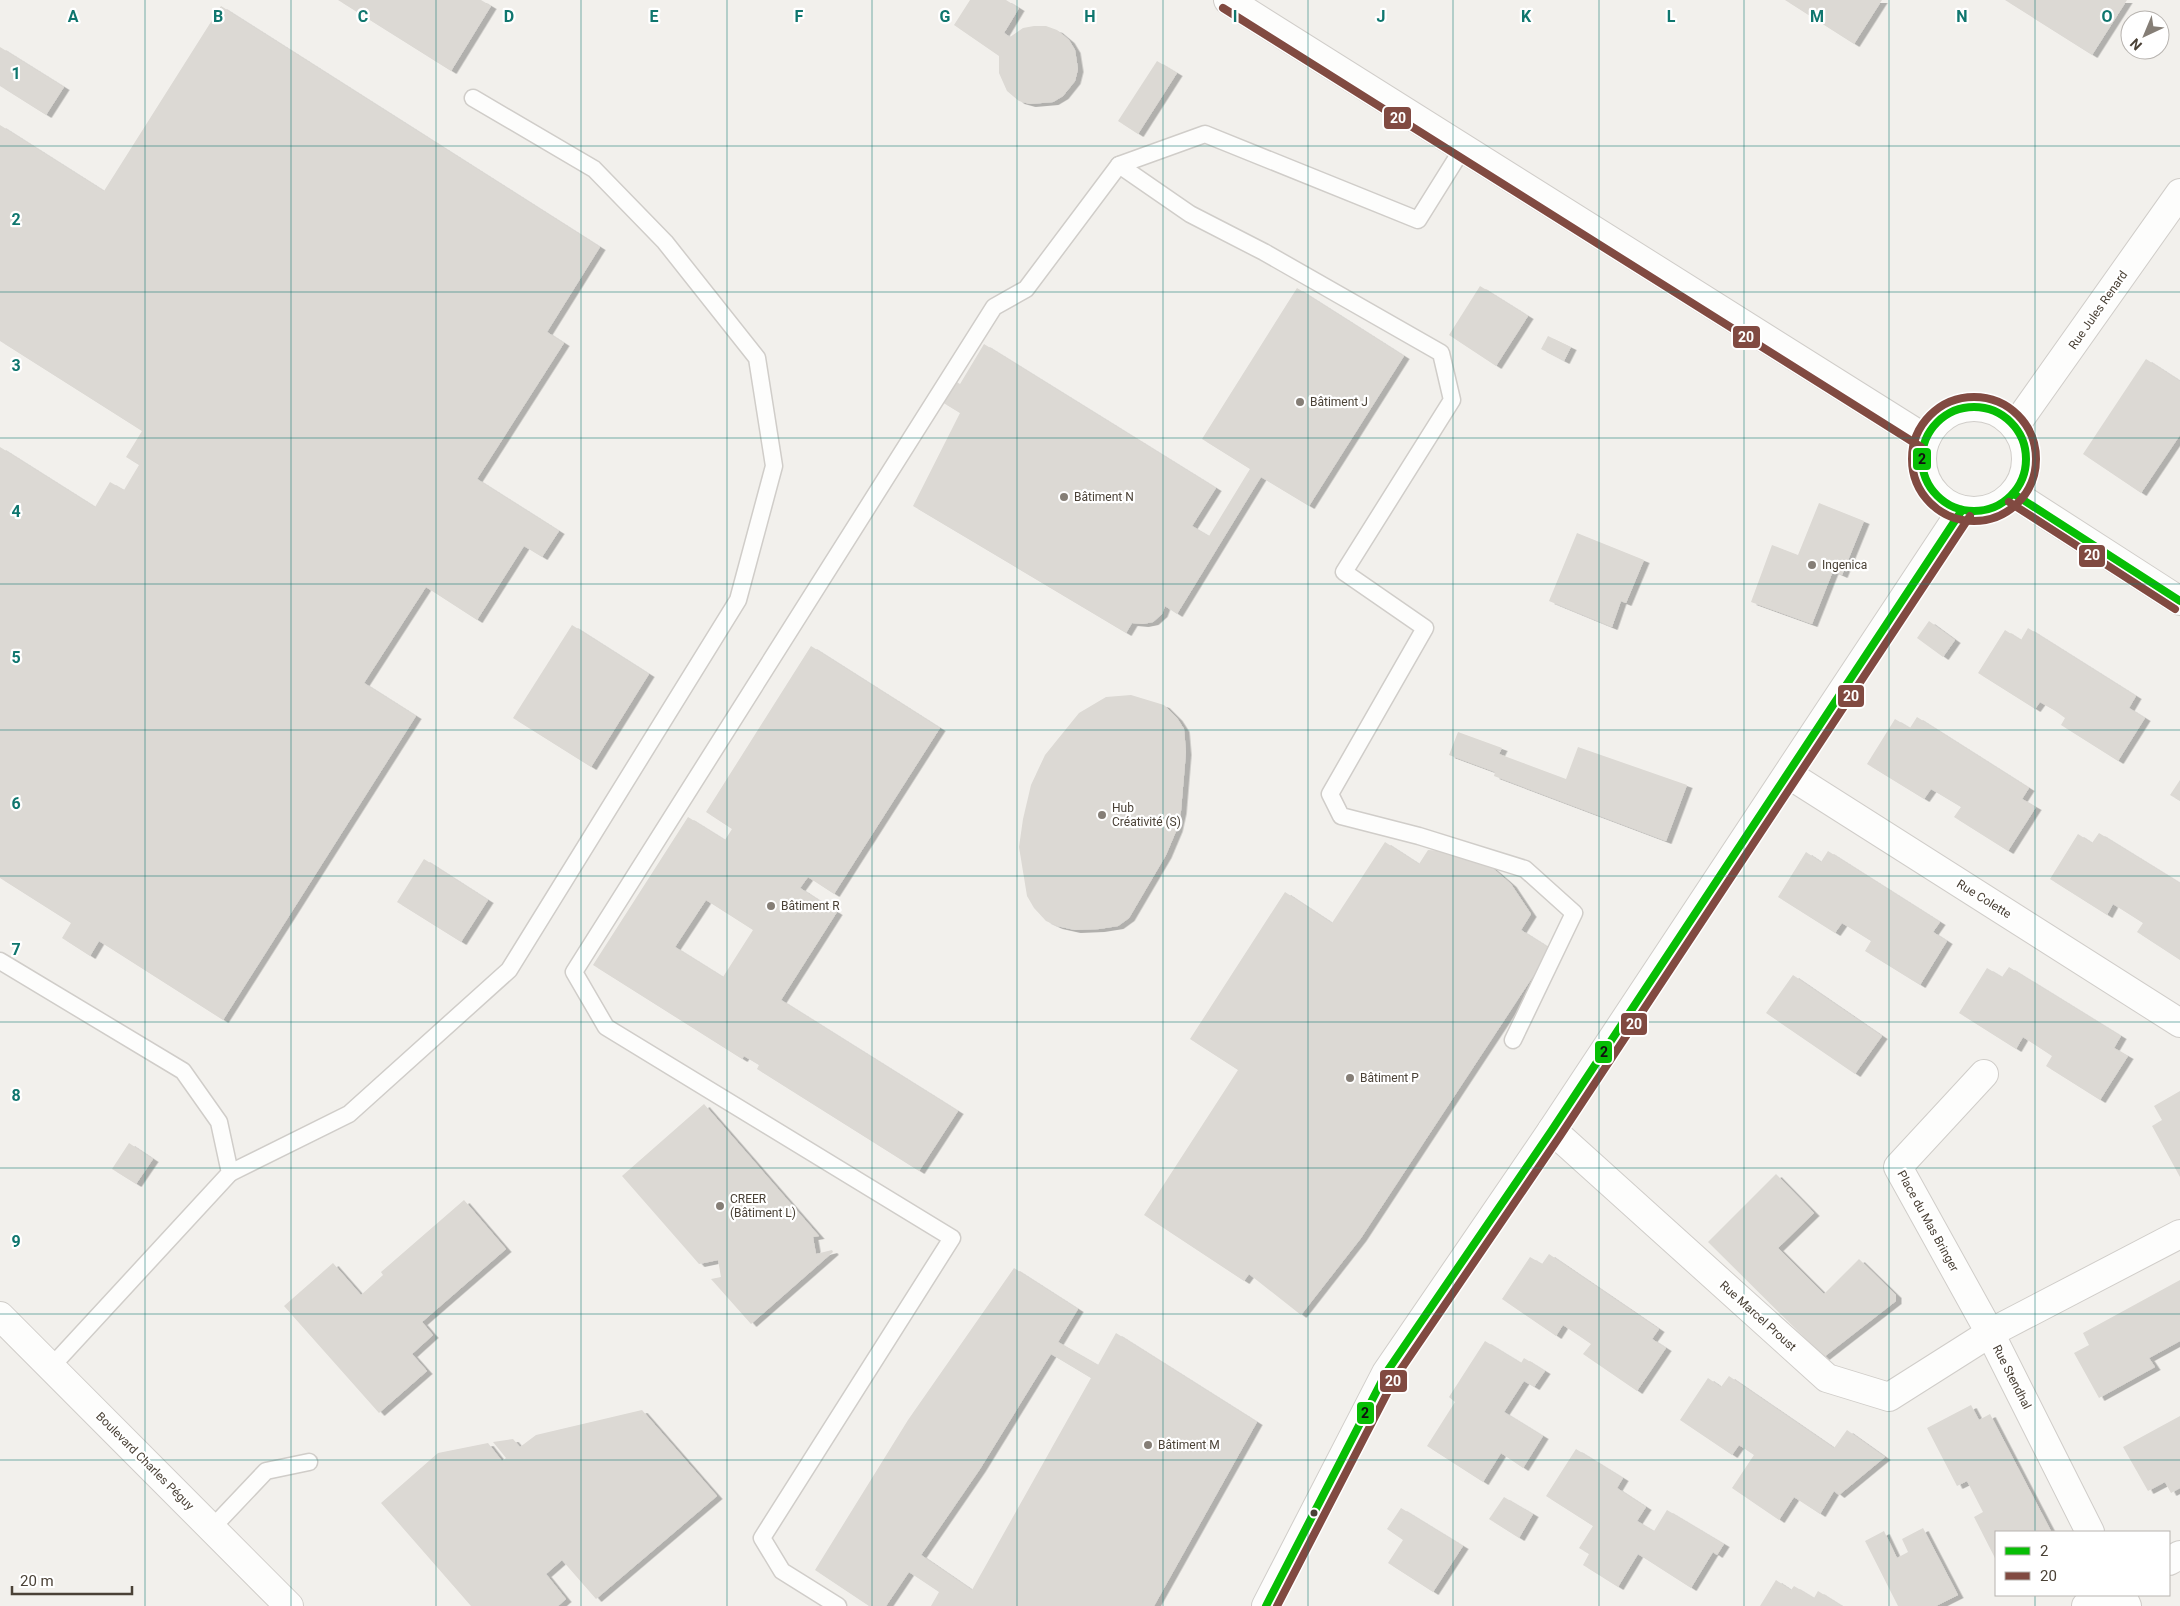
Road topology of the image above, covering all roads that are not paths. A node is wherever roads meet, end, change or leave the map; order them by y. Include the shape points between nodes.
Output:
1 (1228, 0) edge
2 (472, 98) dead end
3 (1463, 148) junction
4 (1119, 165) junction
5 (2180, 193) edge
6 (2015, 426) junction
7 (1926, 439) junction
8 (2014, 494) junction
9 (1962, 510) junction
10 (2180, 601) edge
11 (1788, 774) junction
12 (0, 960) edge
13 (2180, 1024) edge
14 (1513, 1040) dead end
15 (1984, 1074) dead end
16 (1552, 1130) junction
17 (230, 1173) junction
18 (2180, 1234) edge
19 (0, 1316) edge
20 (1990, 1333) junction
21 (51, 1367) junction
22 (309, 1462) dead end
23 (212, 1528) junction
24 (2089, 1531) edge
25 (2104, 1596) edge
26 (289, 1606) edge
27 (838, 1606) edge
28 (1266, 1606) edge
29 (2086, 1606) edge

1 - 3 street
2 - 17 lane via 594,169 665,242 758,358 774,466 738,600 509,970 349,1114
3 - 4 lane via 1418,220 1205,134
3 - 7 street
4 - 14 lane via 1190,214 1264,252 1441,353 1452,400 1344,572 1425,628 1330,794 1341,816 1525,869 1574,913
4 - 27 lane via 1026,289 994,307 574,972 606,1027 952,1238 762,1538 782,1571
5 - 6 street, Rue Jules Renard
6 - 7 street via 1998,413 1978,406 1956,410 1938,421
6 - 8 street via 2026,448 2026,472
7 - 9 street via 1922,462 1927,484 1942,501
8 - 9 street via 2000,506 1981,512
8 - 10 street
9 - 11 street
11 - 13 street, Rue Colette
11 - 16 street
12 - 17 lane via 183,1071 219,1122
15 - 20 street, Place du Mas Bringer via 1898,1167
16 - 20 street, Rue Marcel Proust via 1827,1378 1889,1397
16 - 28 street via 1386,1373
17 - 21 lane
18 - 20 street, Rue Stendhal
19 - 21 street, Boulevard Charles Péguy
20 - 24 street, Rue Stendhal
21 - 23 street, Boulevard Charles Péguy
22 - 23 lane via 266,1471
23 - 26 street, Boulevard Charles Péguy
25 - 29 street

